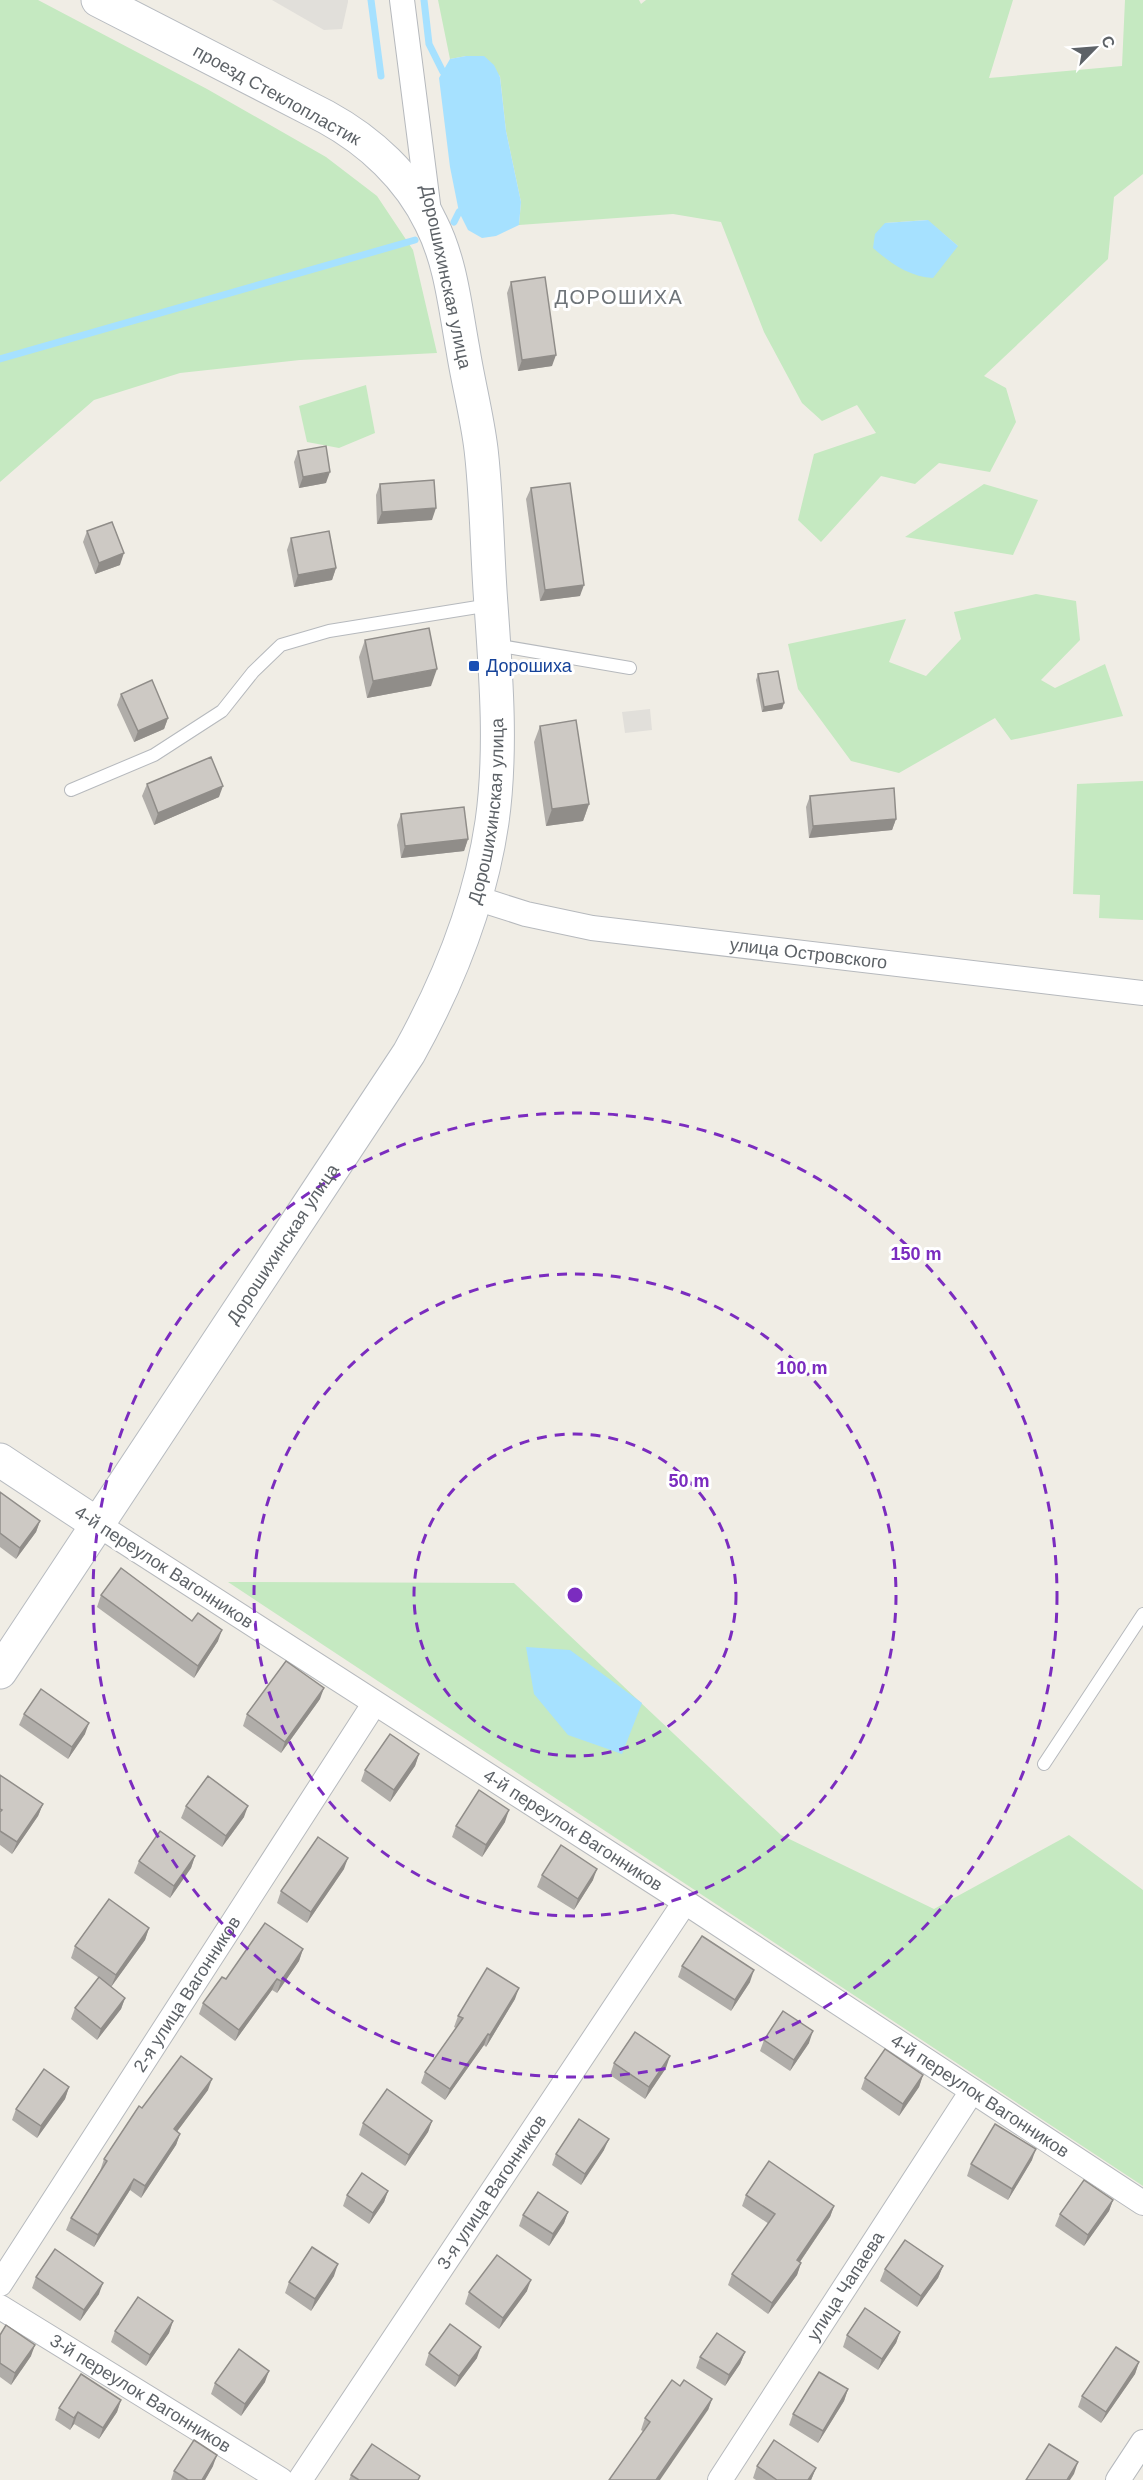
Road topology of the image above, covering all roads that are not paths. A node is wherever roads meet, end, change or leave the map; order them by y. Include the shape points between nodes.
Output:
1 (98, 0) edge
2 (402, 0) edge
3 (430, 220) junction
4 (491, 605) junction
5 (494, 645) junction
6 (630, 669) dead end
7 (71, 790) dead end
8 (476, 898) junction
9 (1143, 993) edge
10 (0, 1460) edge
11 (97, 1524) junction
12 (1143, 1614) edge
13 (0, 1672) edge
14 (374, 1704) junction
15 (1044, 1764) dead end
16 (685, 1902) junction
17 (972, 2091) junction
18 (1143, 2203) edge
19 (0, 2284) edge
20 (0, 2307) edge
21 (1143, 2442) edge
22 (281, 2480) edge
23 (300, 2480) edge
24 (720, 2480) edge
25 (1118, 2480) edge

1 - 3 street, проезд Стеклопластик via 355,135 397,172
2 - 3 street, Дорошихинская улица
3 - 4 street, Дорошихинская улица via 449,275 481,449
4 - 5 street, Дорошихинская улица
4 - 7 lane via 329,631 281,645 222,711 154,755
5 - 6 lane
5 - 8 street, Дорошихинская улица via 496,784
8 - 9 street, улица Островского via 592,928
8 - 11 street, Дорошихинская улица via 443,986 409,1053
10 - 11 street, 4-й переулок Вагонников
11 - 13 street, Дорошихинская улица
11 - 14 street, 4-й переулок Вагонников
12 - 15 lane
14 - 16 street, 4-й переулок Вагонников
14 - 19 street, 2-я улица Вагонников
16 - 17 street, 4-й переулок Вагонников
16 - 23 street, 3-я улица Вагонников
17 - 18 street, 4-й переулок Вагонников
17 - 24 street, улица Чапаева
20 - 22 street, 3-й переулок Вагонников
21 - 25 street

